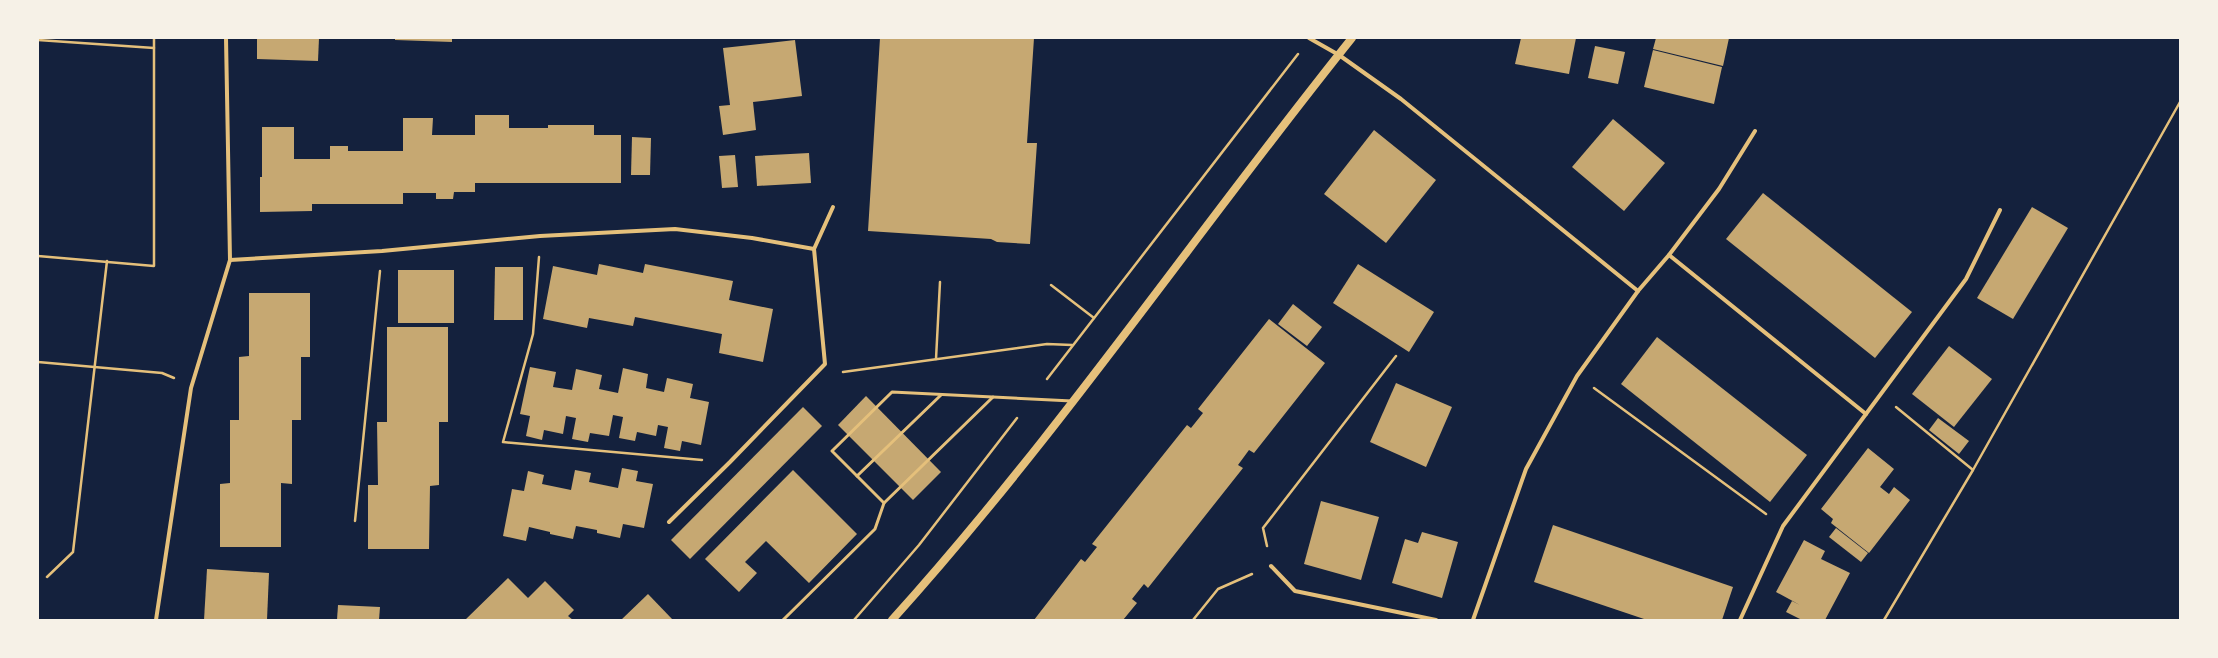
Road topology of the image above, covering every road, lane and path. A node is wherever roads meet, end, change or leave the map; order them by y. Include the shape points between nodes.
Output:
1 (154, 38) edge
2 (226, 38) edge
3 (1352, 38) edge
4 (1309, 39) edge
5 (38, 40) edge
6 (154, 48) junction
7 (1339, 55) junction
8 (2180, 102) edge
9 (1755, 131) dead end
10 (833, 207) dead end
11 (2000, 210) dead end
12 (540, 236) junction
13 (814, 250) junction
14 (382, 251) junction
15 (1669, 255) junction
16 (38, 256) edge
17 (230, 260) junction
18 (108, 262) junction
19 (940, 282) dead end
20 (1051, 285) dead end
21 (1638, 290) junction
22 (1094, 318) junction
23 (1072, 345) junction
24 (1396, 356) dead end
25 (936, 359) junction
26 (38, 362) edge
27 (825, 364) junction
28 (94, 367) junction
29 (1578, 376) junction
30 (191, 388) junction
31 (1880, 394) junction
32 (941, 395) junction
33 (993, 397) junction
34 (1032, 398) junction
35 (1072, 401) junction
36 (1866, 414) junction
37 (730, 462) junction
38 (1973, 470) junction
39 (857, 476) junction
40 (884, 503) junction
41 (355, 521) dead end
42 (668, 522) dead end
43 (1783, 526) junction
44 (1271, 566) junction
45 (47, 578) dead end
46 (156, 620) edge
47 (783, 620) edge
48 (854, 620) edge
49 (892, 620) edge
50 (1193, 620) edge
51 (1436, 620) edge
52 (1473, 620) edge
53 (1740, 620) edge
54 (1884, 620) edge

1 - 6 path
2 - 17 street
3 - 7 main road
4 - 7 street
4 - 22 path
5 - 6 path
6 - 18 path via 154,266
7 - 21 street via 1401,99
7 - 35 main road
8 - 38 path
9 - 15 street via 1719,189
10 - 13 street
11 - 31 street via 1966,279 1923,340
12 - 13 street via 676,229 752,238
12 - 14 street
12 - 37 path via 533,334 504,442
13 - 27 street
14 - 17 street
14 - 41 path
15 - 21 street
15 - 36 street
16 - 18 path
17 - 30 street
18 - 28 path
19 - 25 path
20 - 22 path
21 - 29 street
22 - 23 path
23 - 25 path via 1047,344
23 - 34 path
24 - 44 path via 1263,528
25 - 27 path via 841,373
26 - 28 path
27 - 37 street
28 - 30 path via 162,373
28 - 45 path via 73,552
29 - 43 path
29 - 52 street via 1526,469
30 - 46 street
31 - 36 street
31 - 38 path
32 - 33 lane
32 - 39 lane
32 - 39 lane via 892,392 832,451
33 - 34 lane
33 - 40 lane
34 - 35 lane
34 - 48 path via 920,545
35 - 49 main road via 944,562
36 - 43 street
37 - 42 street
38 - 54 path
39 - 40 lane
40 - 47 lane via 875,529
43 - 53 street
44 - 50 path via 1218,589
44 - 51 street via 1295,591

